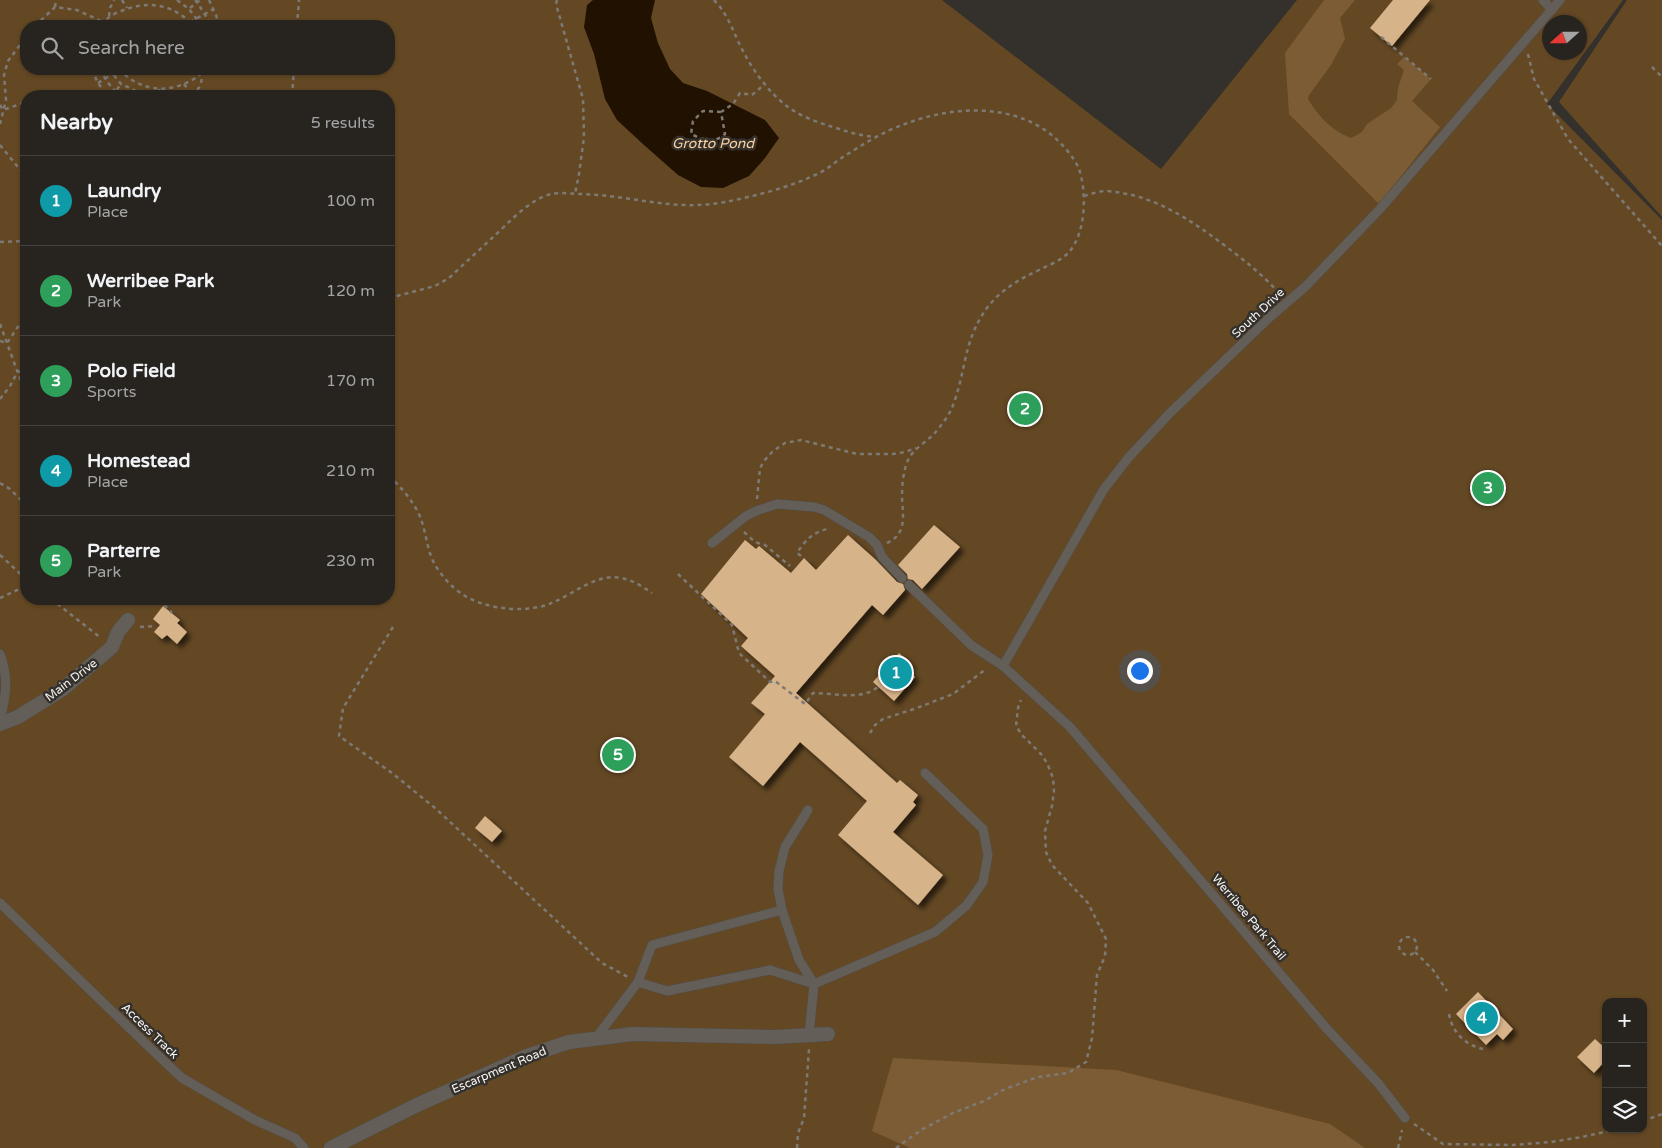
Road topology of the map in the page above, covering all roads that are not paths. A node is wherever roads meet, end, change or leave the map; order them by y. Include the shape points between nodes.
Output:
1 (1544, 0) edge
2 (1560, 0) edge
3 (1552, 10) junction
4 (712, 543) dead end
5 (902, 578) dead end
6 (909, 585) dead end
7 (128, 620) dead end
8 (0, 654) edge
9 (1003, 666) junction
10 (0, 720) edge
11 (0, 724) edge
12 (925, 773) dead end
13 (808, 810) dead end
14 (0, 903) edge
15 (782, 910) junction
16 (638, 982) junction
17 (814, 984) junction
18 (828, 1034) dead end
19 (809, 1035) junction
20 (596, 1038) junction
21 (1405, 1118) road end
22 (304, 1148) edge
23 (331, 1148) edge

1 - 3 lane
2 - 3 lane, South Drive
3 - 9 lane, South Drive via 1380,209 1305,287 1170,413 1129,457 1104,489
4 - 5 lane via 756,510 778,504 801,505 824,510 853,526 877,545 882,557
6 - 9 lane, Werribee Park Trail via 971,645
7 - 11 street, Main Drive via 112,647 63,690
8 - 10 lane via 6,693
9 - 21 lane, Werribee Park Trail via 1070,727
12 - 17 lane via 983,829 988,855 983,882 966,906 935,932
13 - 15 lane via 785,847 778,889
14 - 22 lane, Access Track via 182,1078 255,1120 295,1138
15 - 16 lane via 652,945
15 - 17 lane via 799,960
16 - 17 lane via 667,991 770,970
16 - 20 lane
17 - 19 lane
18 - 19 street, Escarpment Road
19 - 20 street, Escarpment Road via 633,1034
20 - 23 street, Escarpment Road via 568,1042 527,1056

